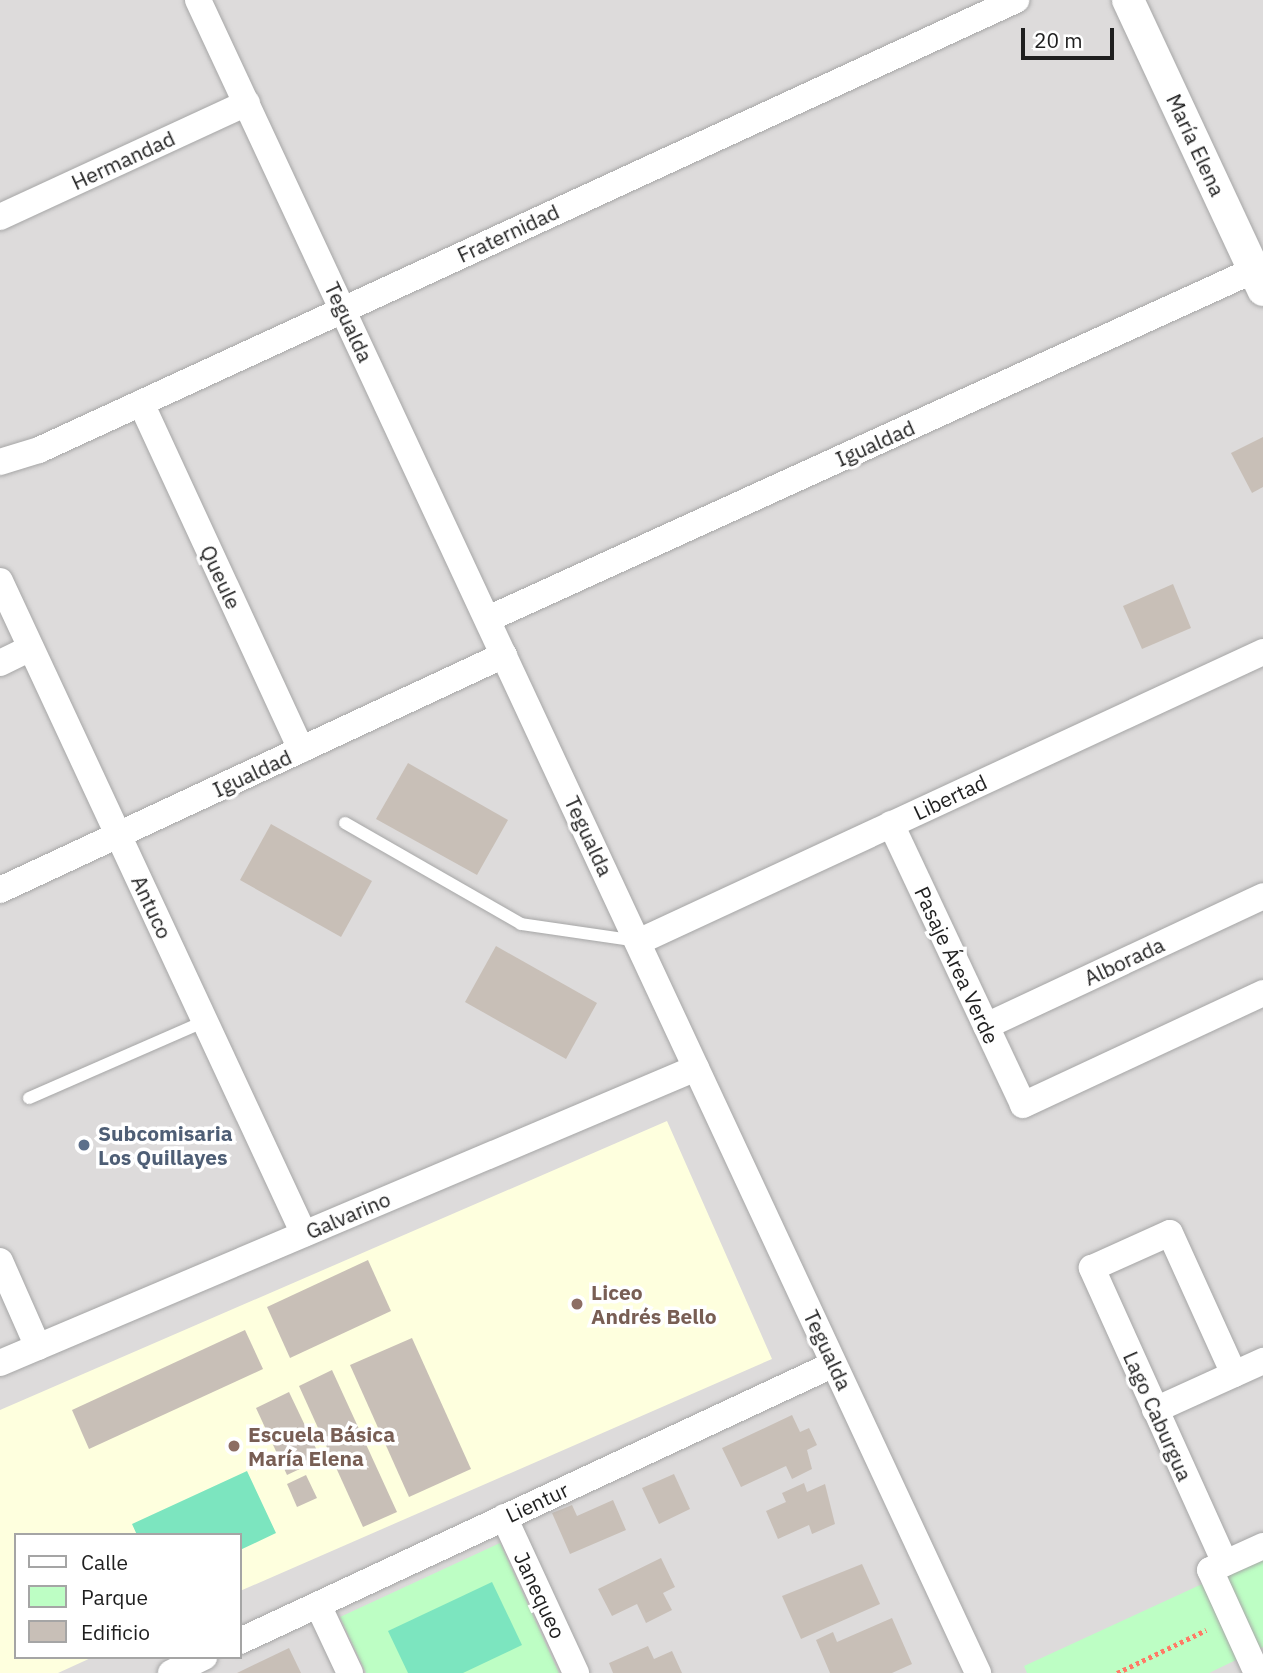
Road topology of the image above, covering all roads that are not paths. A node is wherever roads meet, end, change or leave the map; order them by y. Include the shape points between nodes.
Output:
1 (198, 0) edge
2 (1016, 0) edge
3 (1128, 0) edge
4 (247, 103) junction
5 (0, 217) edge
6 (1260, 276) edge
7 (343, 309) junction
8 (141, 404) junction
9 (0, 462) edge
10 (0, 581) edge
11 (488, 619) junction
12 (32, 648) junction
13 (1263, 652) edge
14 (504, 655) junction
15 (0, 663) edge
16 (301, 750) junction
17 (345, 823) dead end
18 (891, 824) junction
19 (118, 835) junction
20 (0, 890) edge
21 (1263, 896) edge
22 (638, 942) junction
23 (1263, 993) edge
24 (205, 1021) junction
25 (986, 1026) junction
26 (696, 1068) junction
27 (29, 1098) dead end
28 (304, 1234) junction
29 (0, 1261) edge
30 (38, 1347) junction
31 (1263, 1361) edge
32 (0, 1363) edge
33 (834, 1364) junction
34 (1234, 1374) junction
35 (1156, 1410) junction
36 (504, 1517) junction
37 (1263, 1546) edge
38 (1225, 1563) junction
39 (318, 1605) junction
40 (242, 1640) edge
41 (201, 1659) edge
42 (1258, 1666) edge
43 (171, 1673) edge
44 (349, 1673) edge
45 (576, 1673) edge
46 (978, 1673) edge

1 - 4 street, Tegualda
2 - 7 street, Fraternidad
3 - 6 street, María Elena
4 - 5 street, Hermandad
4 - 7 street, Tegualda
6 - 11 street, Igualdad
7 - 8 street, Fraternidad
7 - 11 street, Tegualda
8 - 9 street, Fraternidad
8 - 16 street, Queule
10 - 12 street, Antuco
11 - 14 street, Tegualda
12 - 15 street
12 - 19 street, Antuco
13 - 18 street, Libertad
14 - 16 street, Igualdad
14 - 22 street, Tegualda
16 - 19 street, Igualdad
17 - 22 lane via 521,924
18 - 22 street, Libertad
18 - 25 street, Pasaje Área Verde
19 - 20 street, Igualdad
19 - 24 street, Antuco
21 - 25 street, Alborada
22 - 26 street, Tegualda
23 - 25 street, Pasaje Área Verde via 1023,1105
24 - 27 lane
24 - 28 street, Antuco
26 - 28 street, Galvarino
26 - 33 street, Tegualda
28 - 30 street, Galvarino
29 - 30 street
30 - 32 street, Galvarino
31 - 34 street
33 - 36 street, Lientur
33 - 46 street, Tegualda
34 - 35 street
34 - 35 street, Lago Caburgua via 1170,1233 1092,1268
35 - 38 street, Lago Caburgua
36 - 39 street, Lientur
36 - 45 street, Janequeo
37 - 38 street
38 - 42 street via 1210,1570
39 - 40 street, Lientur
39 - 44 street
41 - 43 street

